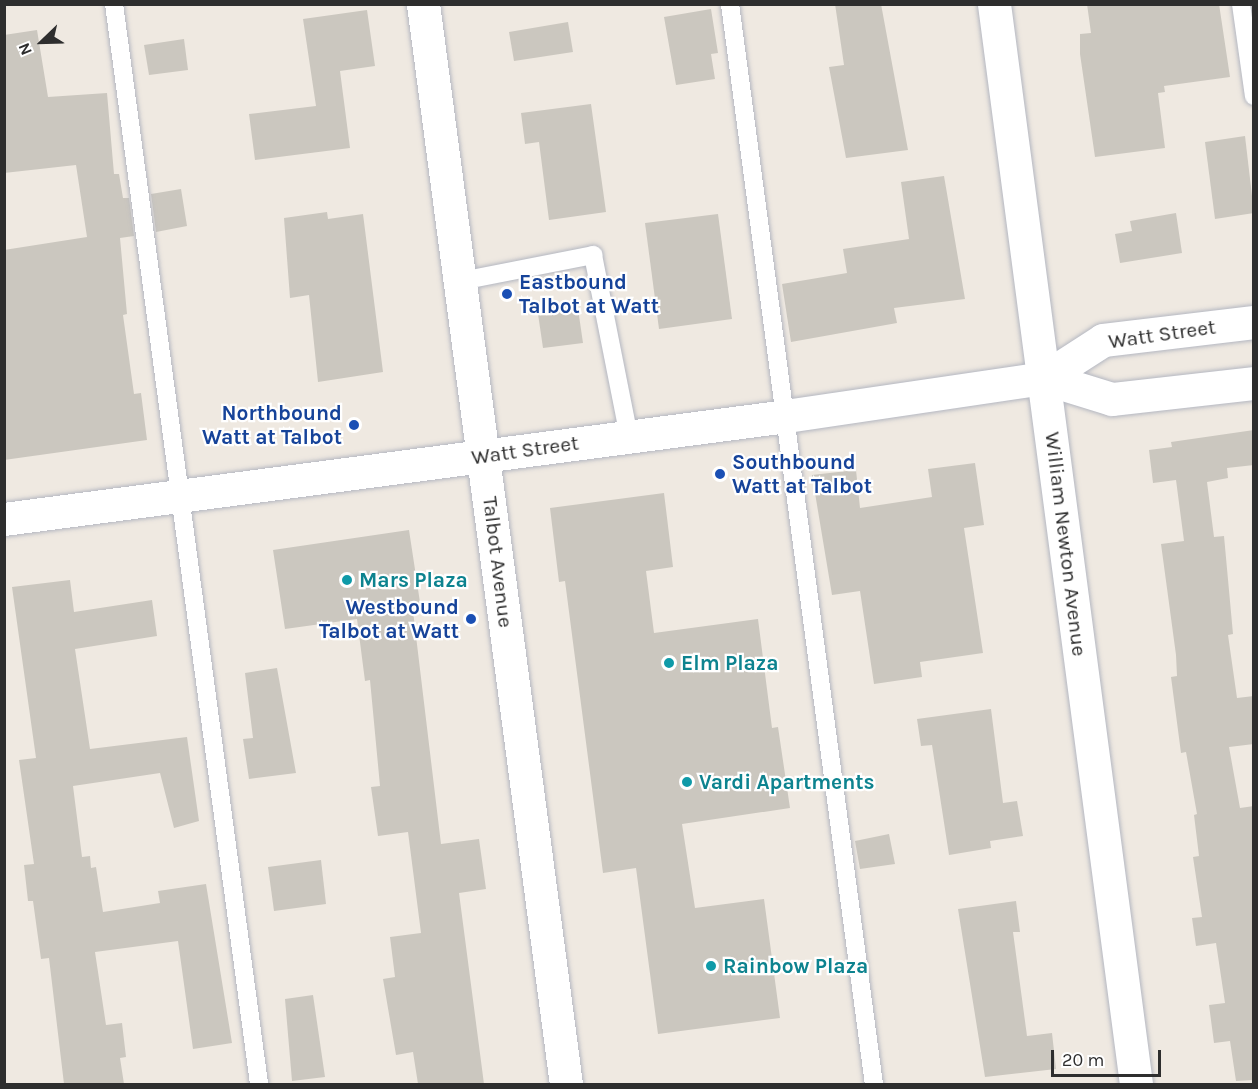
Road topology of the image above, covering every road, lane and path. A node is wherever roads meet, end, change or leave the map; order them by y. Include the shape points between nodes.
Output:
1 (114, 4) edge
2 (423, 4) edge
3 (730, 4) edge
4 (994, 4) edge
5 (1241, 4) edge
6 (1254, 96) edge
7 (461, 281) junction
8 (1254, 322) edge
9 (1044, 378) junction
10 (1254, 383) edge
11 (786, 416) junction
12 (629, 437) junction
13 (484, 456) junction
14 (182, 494) junction
15 (4, 519) edge
16 (259, 1084) edge
17 (566, 1084) edge
18 (874, 1084) edge
19 (1136, 1084) edge

1 - 14 lane
2 - 7 street, Talbot Avenue
3 - 11 lane
4 - 9 street, William Newton Avenue
5 - 6 lane
7 - 12 lane via 593,255
7 - 13 street, Talbot Avenue
8 - 9 street, Watt Street via 1103,340
9 - 10 street, Watt Street via 1112,399
9 - 11 street, Watt Street
9 - 19 street, William Newton Avenue
11 - 12 street, Watt Street
11 - 18 lane
12 - 13 street, Watt Street
13 - 14 street, Watt Street
13 - 17 street, Talbot Avenue
14 - 15 street, Watt Street
14 - 16 lane

